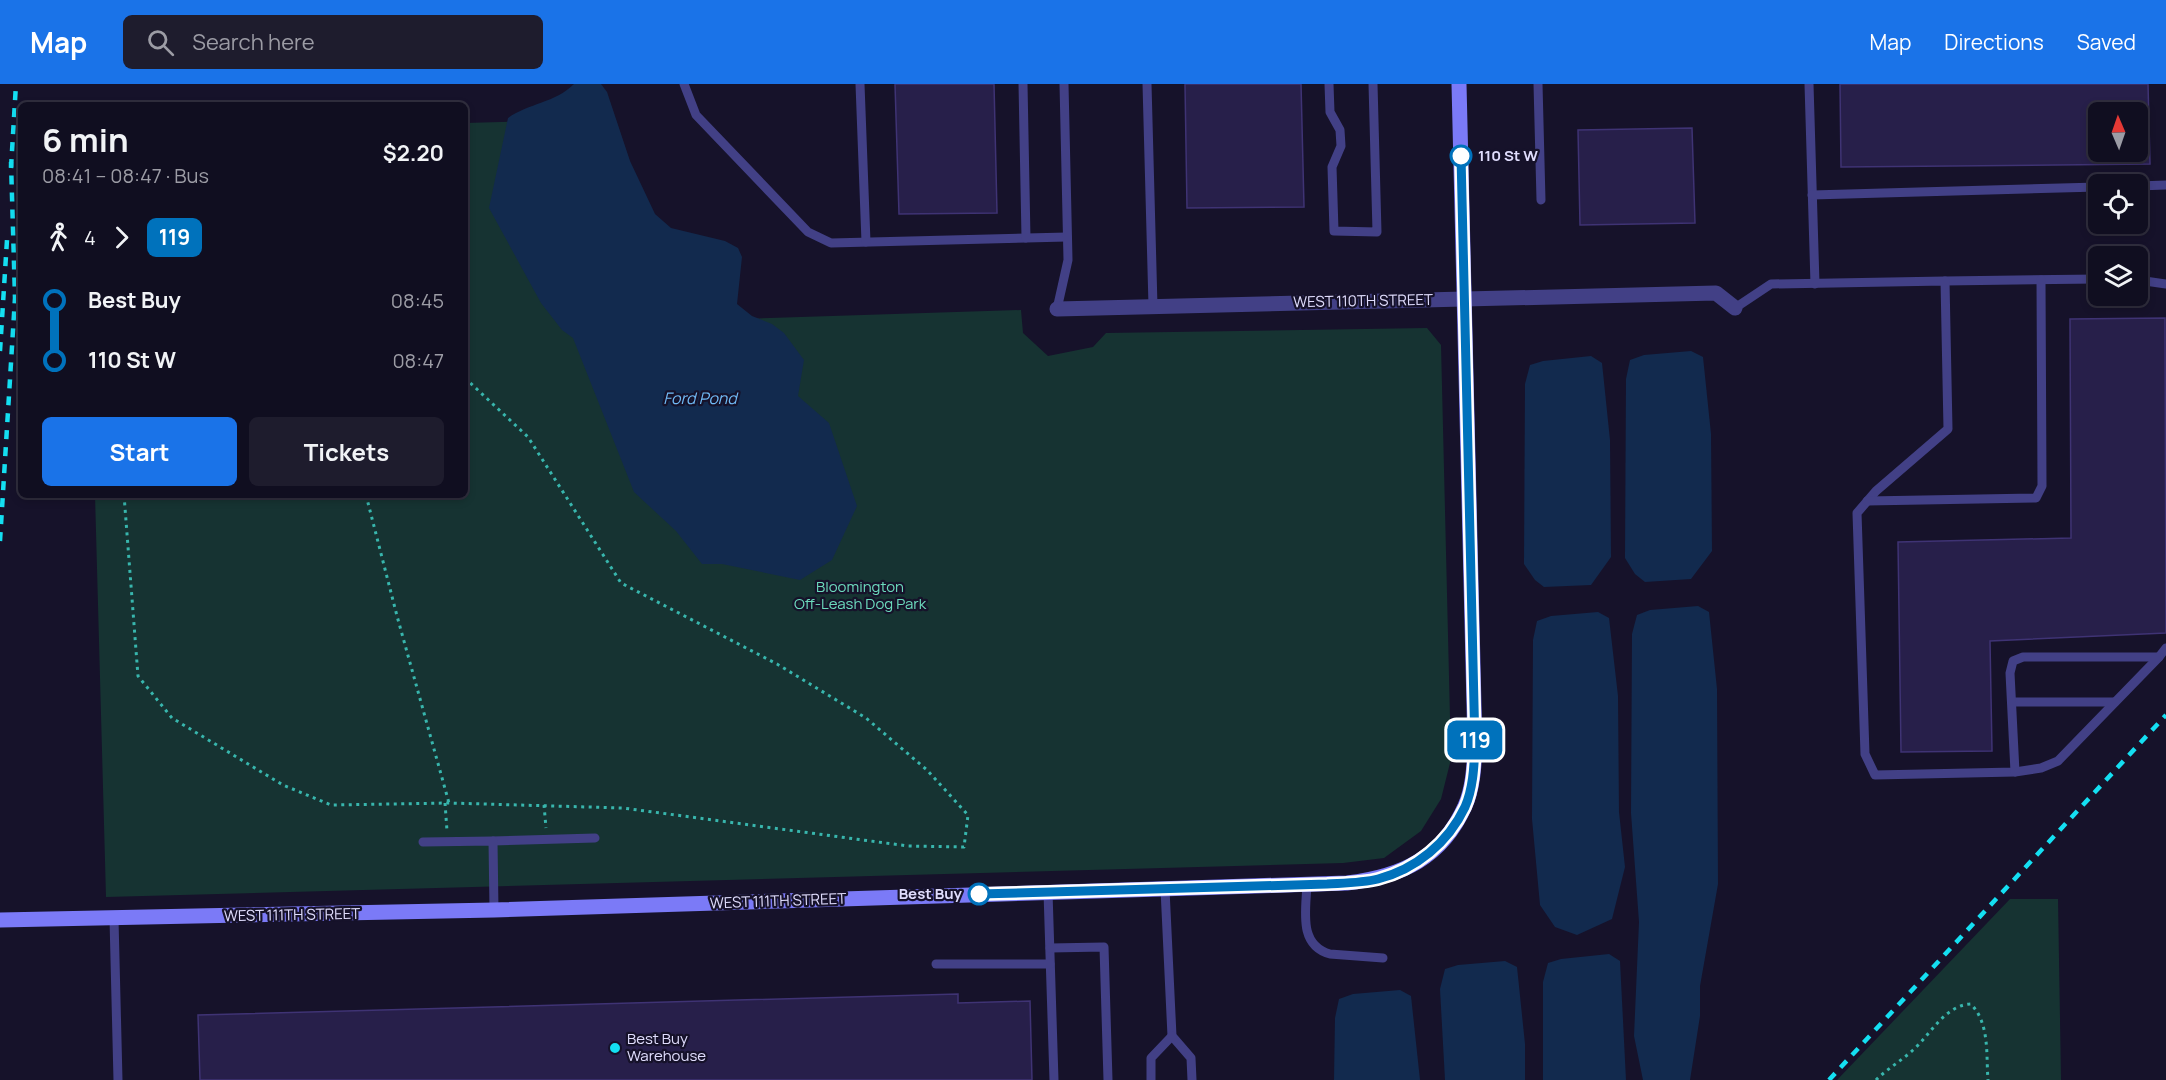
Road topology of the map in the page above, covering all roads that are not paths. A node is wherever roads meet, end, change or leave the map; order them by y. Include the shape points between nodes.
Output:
1 (684, 84) edge
2 (860, 84) edge
3 (1023, 84) edge
4 (1064, 84) edge
5 (1147, 84) edge
6 (1329, 84) edge
7 (1373, 84) edge
8 (1459, 84) edge
9 (1538, 84) edge
10 (1809, 84) edge
11 (2166, 185) edge
12 (2148, 186) edge
13 (2088, 187) edge
14 (1812, 195) junction
15 (1541, 200) dead end
16 (1067, 237) junction
17 (1026, 238) junction
18 (866, 242) junction
19 (2088, 279) edge
20 (2041, 280) junction
21 (1945, 281) junction
22 (2148, 281) edge
23 (1815, 284) junction
24 (2166, 284) edge
25 (1464, 299) junction
26 (1153, 306) junction
27 (1735, 308) joint
28 (1057, 309) joint
29 (1867, 501) junction
30 (2166, 648) edge
31 (2159, 657) junction
32 (2012, 702) junction
33 (2115, 702) junction
34 (2014, 772) junction
35 (595, 838) dead end
36 (492, 841) junction
37 (423, 842) dead end
38 (1307, 884) junction
39 (1165, 889) junction
40 (1048, 892) junction
41 (494, 910) junction
42 (114, 919) junction
43 (0, 920) edge
44 (1050, 948) junction
45 (1383, 958) dead end
46 (936, 964) dead end
47 (1050, 964) junction
48 (1172, 1036) junction
49 (118, 1080) edge
50 (1054, 1080) edge
51 (1108, 1080) edge
52 (1151, 1080) edge
53 (1192, 1080) edge

1 - 18 lane via 696,114 808,232 831,243
2 - 18 lane
3 - 17 lane
4 - 16 lane
5 - 26 lane
6 - 7 lane via 1330,112 1340,130 1341,146 1332,167 1334,231 1377,232
8 - 25 street, WEST 111TH STREET
9 - 15 lane
10 - 14 lane
11 - 12 lane
13 - 14 lane
14 - 23 lane
16 - 17 lane
16 - 28 lane via 1068,260
17 - 18 lane
19 - 20 lane
20 - 21 lane
20 - 29 lane via 2042,486 2036,498
21 - 23 lane
21 - 29 lane via 1948,429
22 - 24 lane
23 - 27 lane via 1771,284
25 - 26 street, WEST 110TH STREET
25 - 27 street, WEST 110TH STREET via 1716,293
25 - 38 street, WEST 111TH STREET via 1473,776 1465,805 1450,832 1430,853 1406,869 1377,880
26 - 28 street, WEST 110TH STREET
29 - 34 lane via 1857,513 1864,754 1875,775
30 - 31 lane
31 - 32 lane via 2023,657 2013,661 2010,673
31 - 33 lane
32 - 33 lane
32 - 34 lane
33 - 34 lane via 2058,760 2041,768
35 - 36 lane
36 - 37 lane
36 - 41 lane
38 - 39 street, WEST 111TH STREET
38 - 45 lane via 1310,941 1330,954
39 - 40 street, WEST 111TH STREET
39 - 48 lane
40 - 41 street, WEST 111TH STREET
40 - 44 lane
41 - 42 street, WEST 111TH STREET
42 - 43 street, WEST 111TH STREET
42 - 49 lane
44 - 47 lane
44 - 51 lane via 1104,947
46 - 47 lane
47 - 50 lane
48 - 52 lane via 1151,1058
48 - 53 lane via 1191,1058

